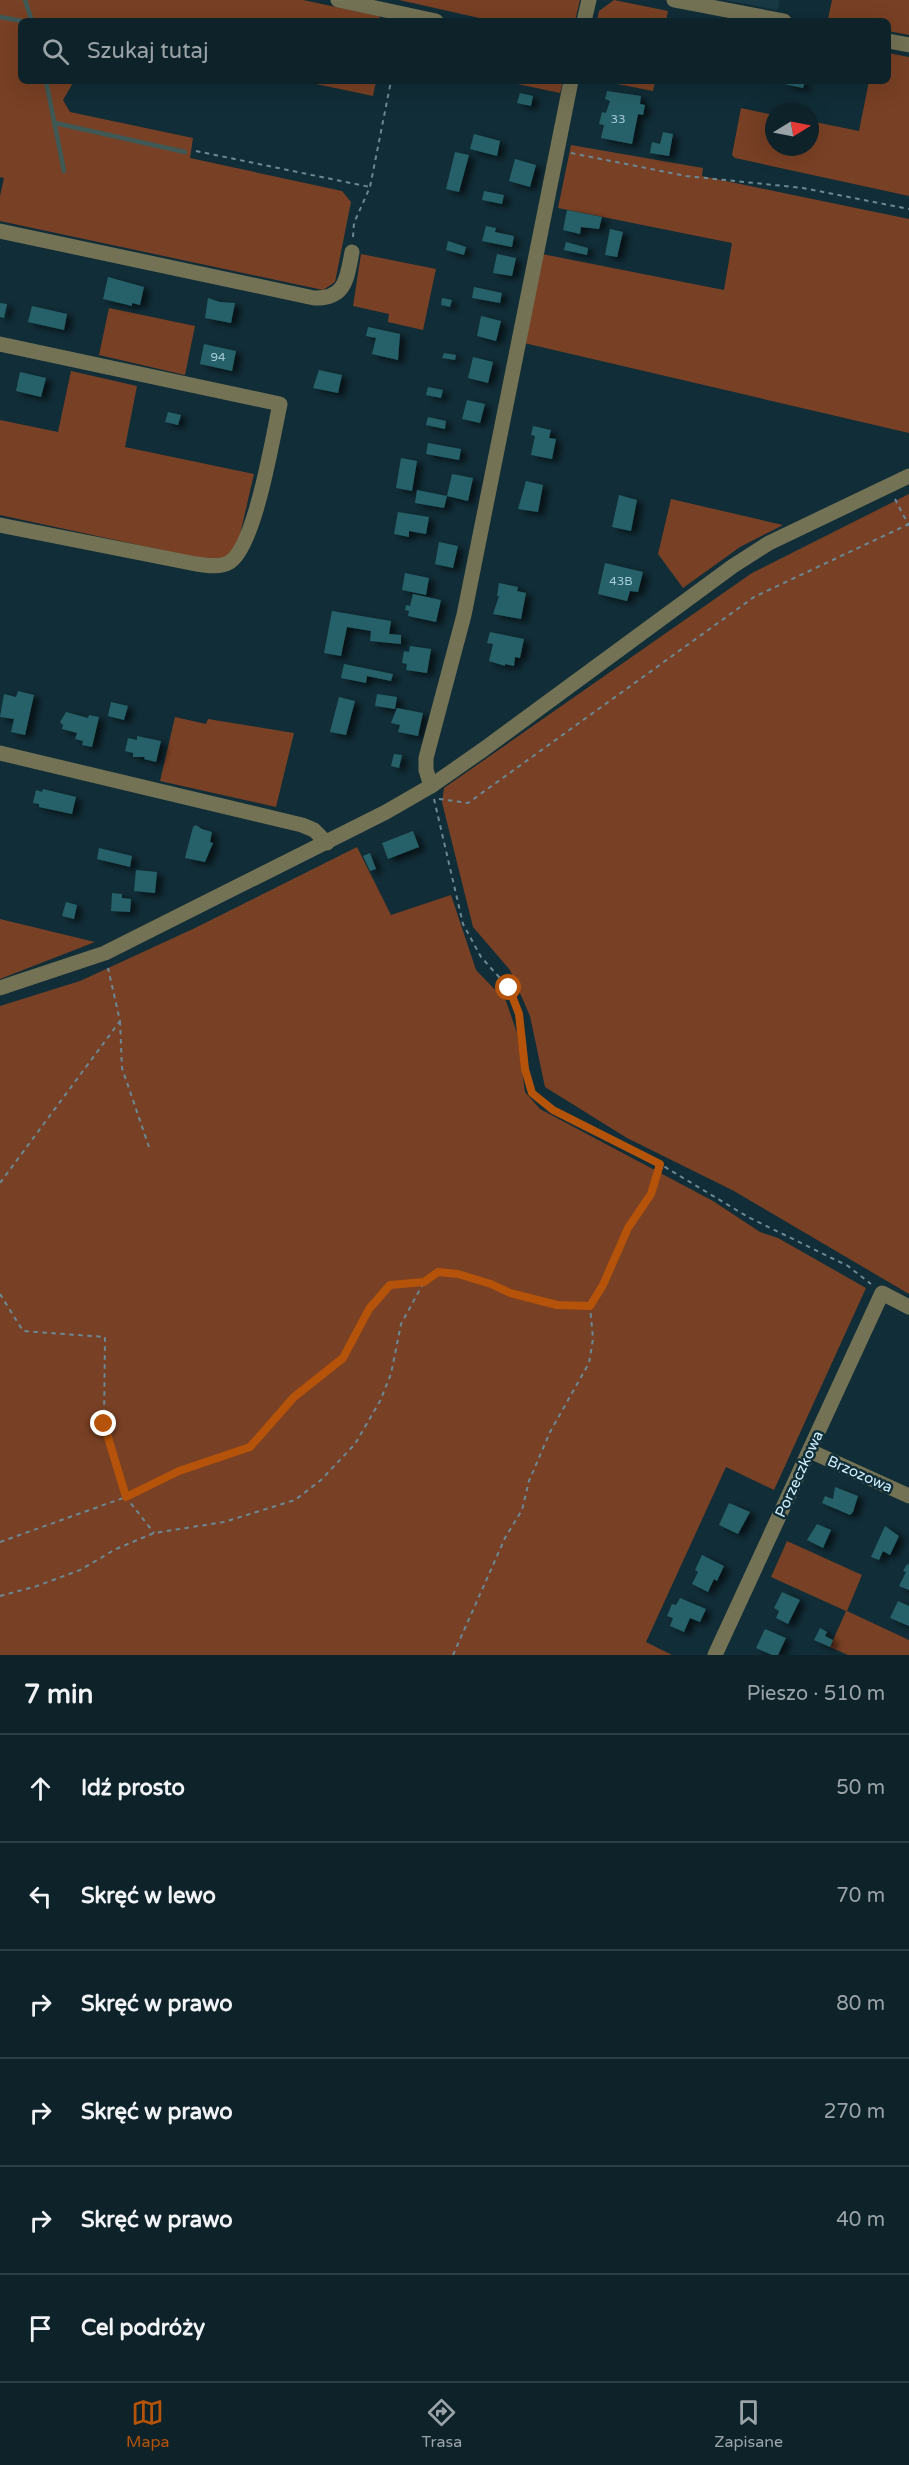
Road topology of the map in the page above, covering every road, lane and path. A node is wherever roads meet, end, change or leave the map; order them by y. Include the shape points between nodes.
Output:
1 (339, 0) edge
2 (589, 0) edge
3 (674, 0) edge
4 (422, 18) edge
5 (585, 18) edge
6 (768, 18) edge
7 (891, 42) edge
8 (909, 45) edge
9 (390, 84) edge
10 (571, 84) edge
11 (556, 150) junction
12 (196, 151) dead end
13 (370, 187) junction
14 (909, 209) edge
15 (0, 231) edge
16 (352, 252) joint
17 (0, 344) edge
18 (909, 476) edge
19 (893, 495) dead end
20 (0, 525) edge
21 (909, 525) edge
22 (0, 753) edge
23 (435, 792) junction
24 (327, 843) junction
25 (105, 954) junction
26 (0, 988) edge
27 (120, 1021) junction
28 (149, 1148) dead end
29 (660, 1164) junction
30 (0, 1183) edge
31 (424, 1282) junction
32 (882, 1293) junction
33 (0, 1294) edge
34 (590, 1306) junction
35 (909, 1307) edge
36 (810, 1451) junction
37 (909, 1496) edge
38 (126, 1497) junction
39 (154, 1533) junction
40 (0, 1542) edge
41 (0, 1596) edge
42 (453, 1655) edge
43 (715, 1655) edge

1 - 4 street
2 - 5 street
3 - 6 street
7 - 8 street
9 - 13 path
10 - 11 street
11 - 14 path via 686,176 803,188
11 - 23 street via 464,615 426,758 426,770
12 - 13 path
13 - 16 path via 354,223
15 - 16 street via 314,298 330,297 344,286
17 - 20 street via 280,404 247,540 227,563 196,564
18 - 23 street via 769,543 733,566 484,749
19 - 21 path
21 - 23 path via 754,597 468,802
22 - 24 street via 302,825
23 - 24 street
23 - 29 path via 464,924 481,957 509,988 519,1014 525,1069 532,1093 553,1110
24 - 25 street
25 - 26 street
25 - 27 path
27 - 28 path via 122,1068
27 - 30 path
29 - 32 path via 748,1217 848,1266
29 - 34 path via 651,1194 628,1228
31 - 34 path via 438,1272 458,1274 557,1305
31 - 38 path via 390,1285 369,1309 343,1358 294,1397 250,1447 179,1471
31 - 39 path via 401,1324 391,1374 380,1401 356,1444 321,1480 295,1500 224,1522
32 - 35 street
32 - 36 street, Porzeczkowa
33 - 38 path via 23,1331 105,1337 104,1424
34 - 42 path via 589,1363 550,1432 529,1481 522,1510 505,1538
36 - 37 street, Brzozowa
36 - 43 street, Porzeczkowa
38 - 39 path
38 - 40 path
39 - 41 path via 69,1574

